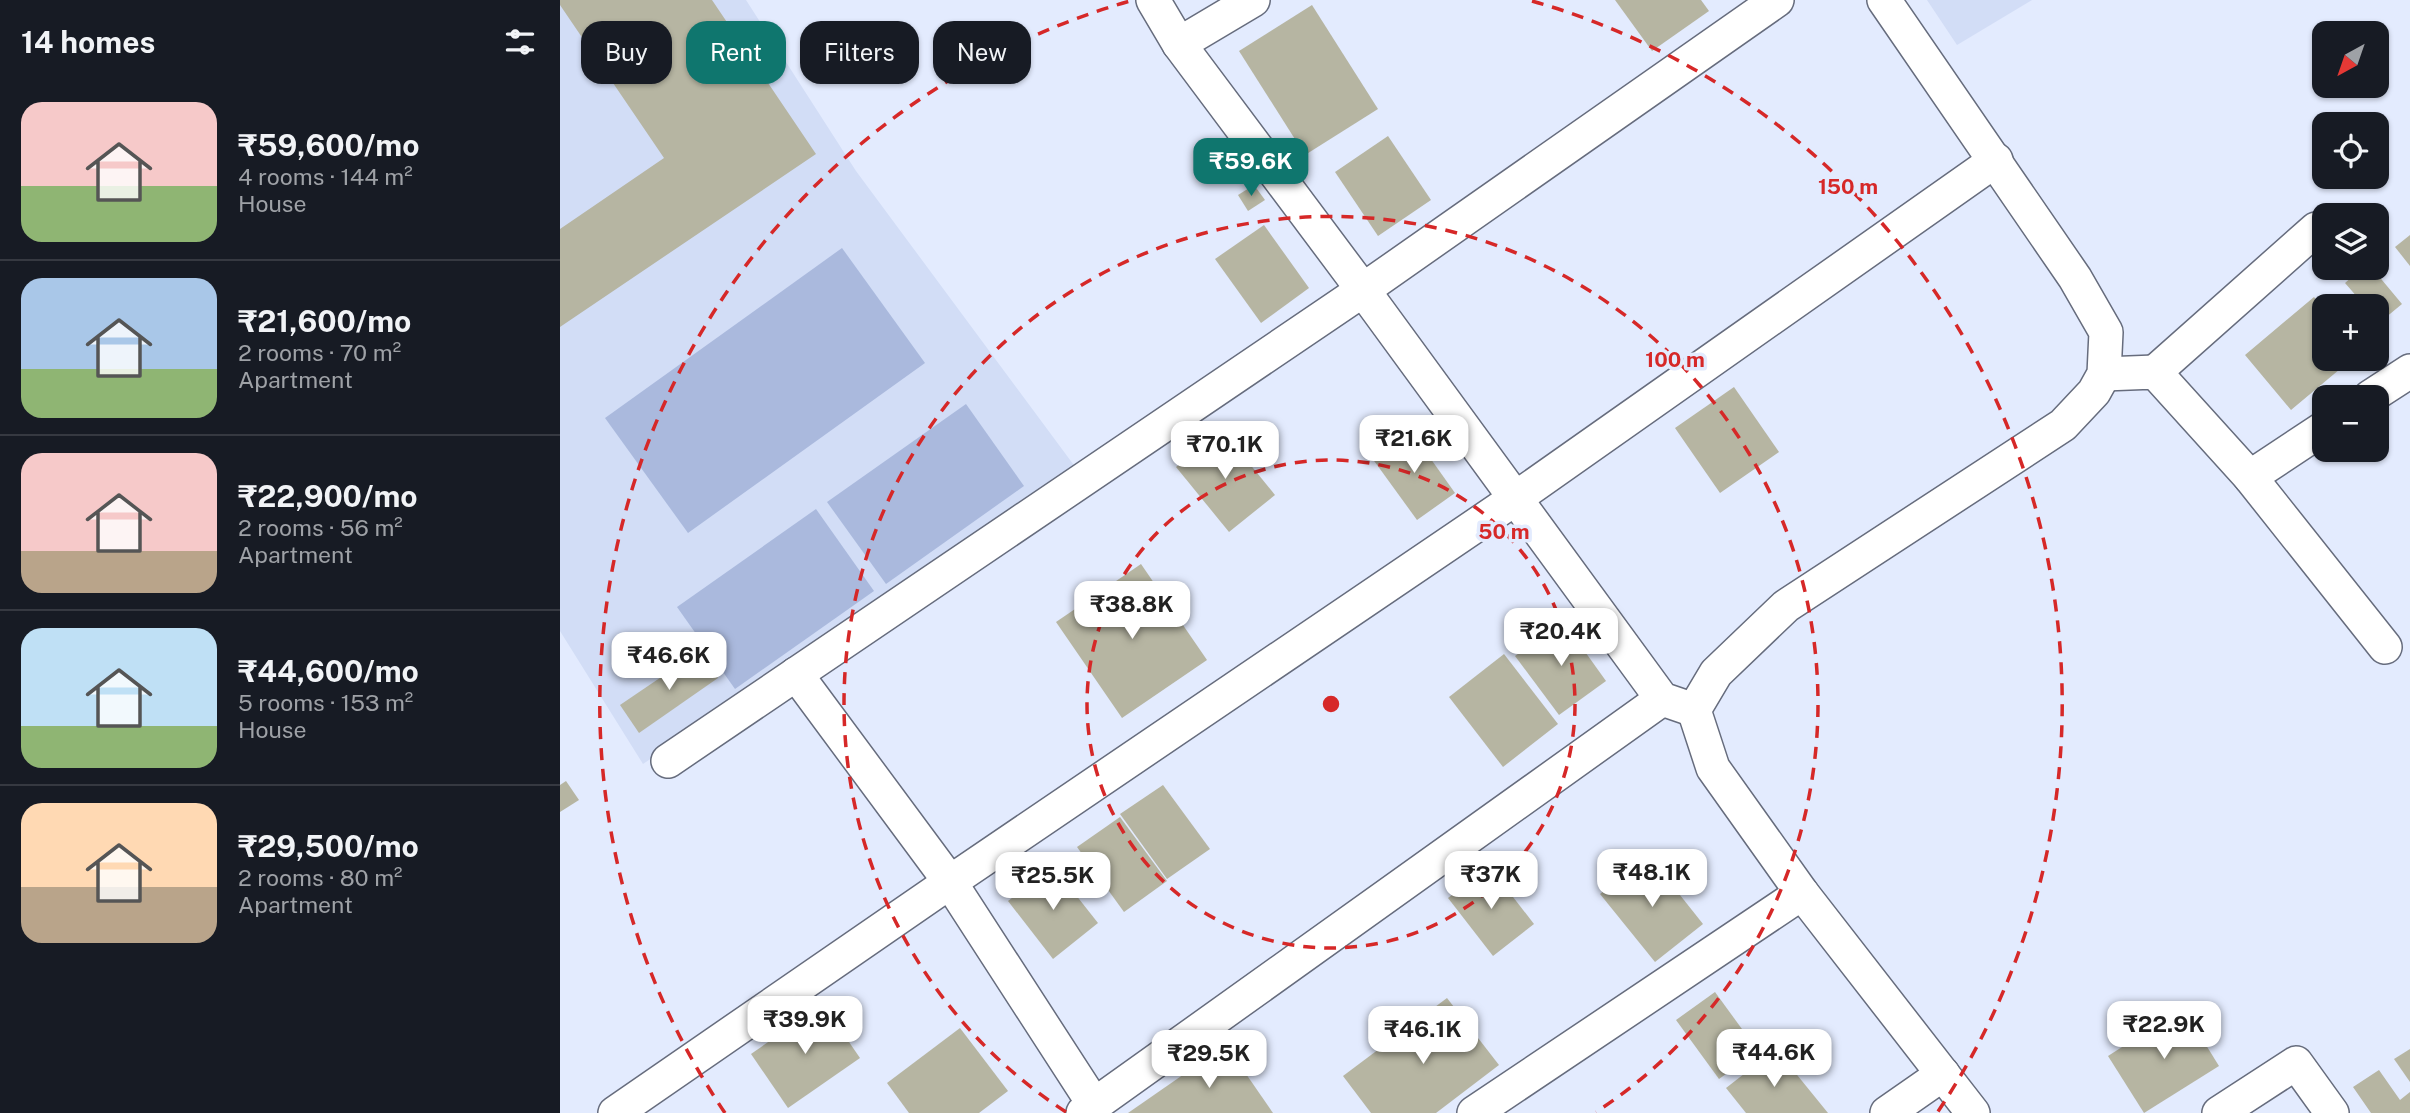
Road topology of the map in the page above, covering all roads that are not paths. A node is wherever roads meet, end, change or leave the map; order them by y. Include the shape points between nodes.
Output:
1 (1153, 0) edge
2 (1253, 0) edge
3 (1777, 0) edge
4 (1885, 0) edge
5 (1179, 44) junction
6 (1996, 160) junction
7 (2312, 233) edge
8 (1363, 290) junction
9 (2410, 371) edge
10 (2155, 372) junction
11 (2104, 374) junction
12 (2388, 385) edge
13 (2312, 436) edge
14 (2250, 477) junction
15 (1516, 498) junction
16 (2385, 647) dead end
17 (796, 674) junction
18 (1662, 698) junction
19 (1694, 710) junction
20 (668, 761) dead end
21 (950, 882) junction
22 (1802, 893) junction
23 (1943, 1074) junction
24 (1089, 1110) edge
25 (615, 1113) edge
26 (1474, 1113) edge
27 (1887, 1113) edge
28 (1973, 1113) edge
29 (2218, 1113) edge
30 (2332, 1113) edge

1 - 5 street
2 - 5 street
3 - 8 street
4 - 6 street
5 - 8 street
6 - 11 street via 2106,332
6 - 15 street
7 - 10 street
8 - 15 street
8 - 17 street
9 - 12 street
10 - 11 street
10 - 14 street
11 - 19 street via 2063,425 1786,606 1716,673
13 - 14 street
14 - 16 street
15 - 18 street
15 - 21 street
17 - 20 street
17 - 21 street
18 - 19 street
18 - 24 street
19 - 22 street via 1713,768
21 - 24 street
21 - 25 street
22 - 23 street
22 - 26 street
23 - 27 street
23 - 28 street
29 - 30 street via 2296,1063

